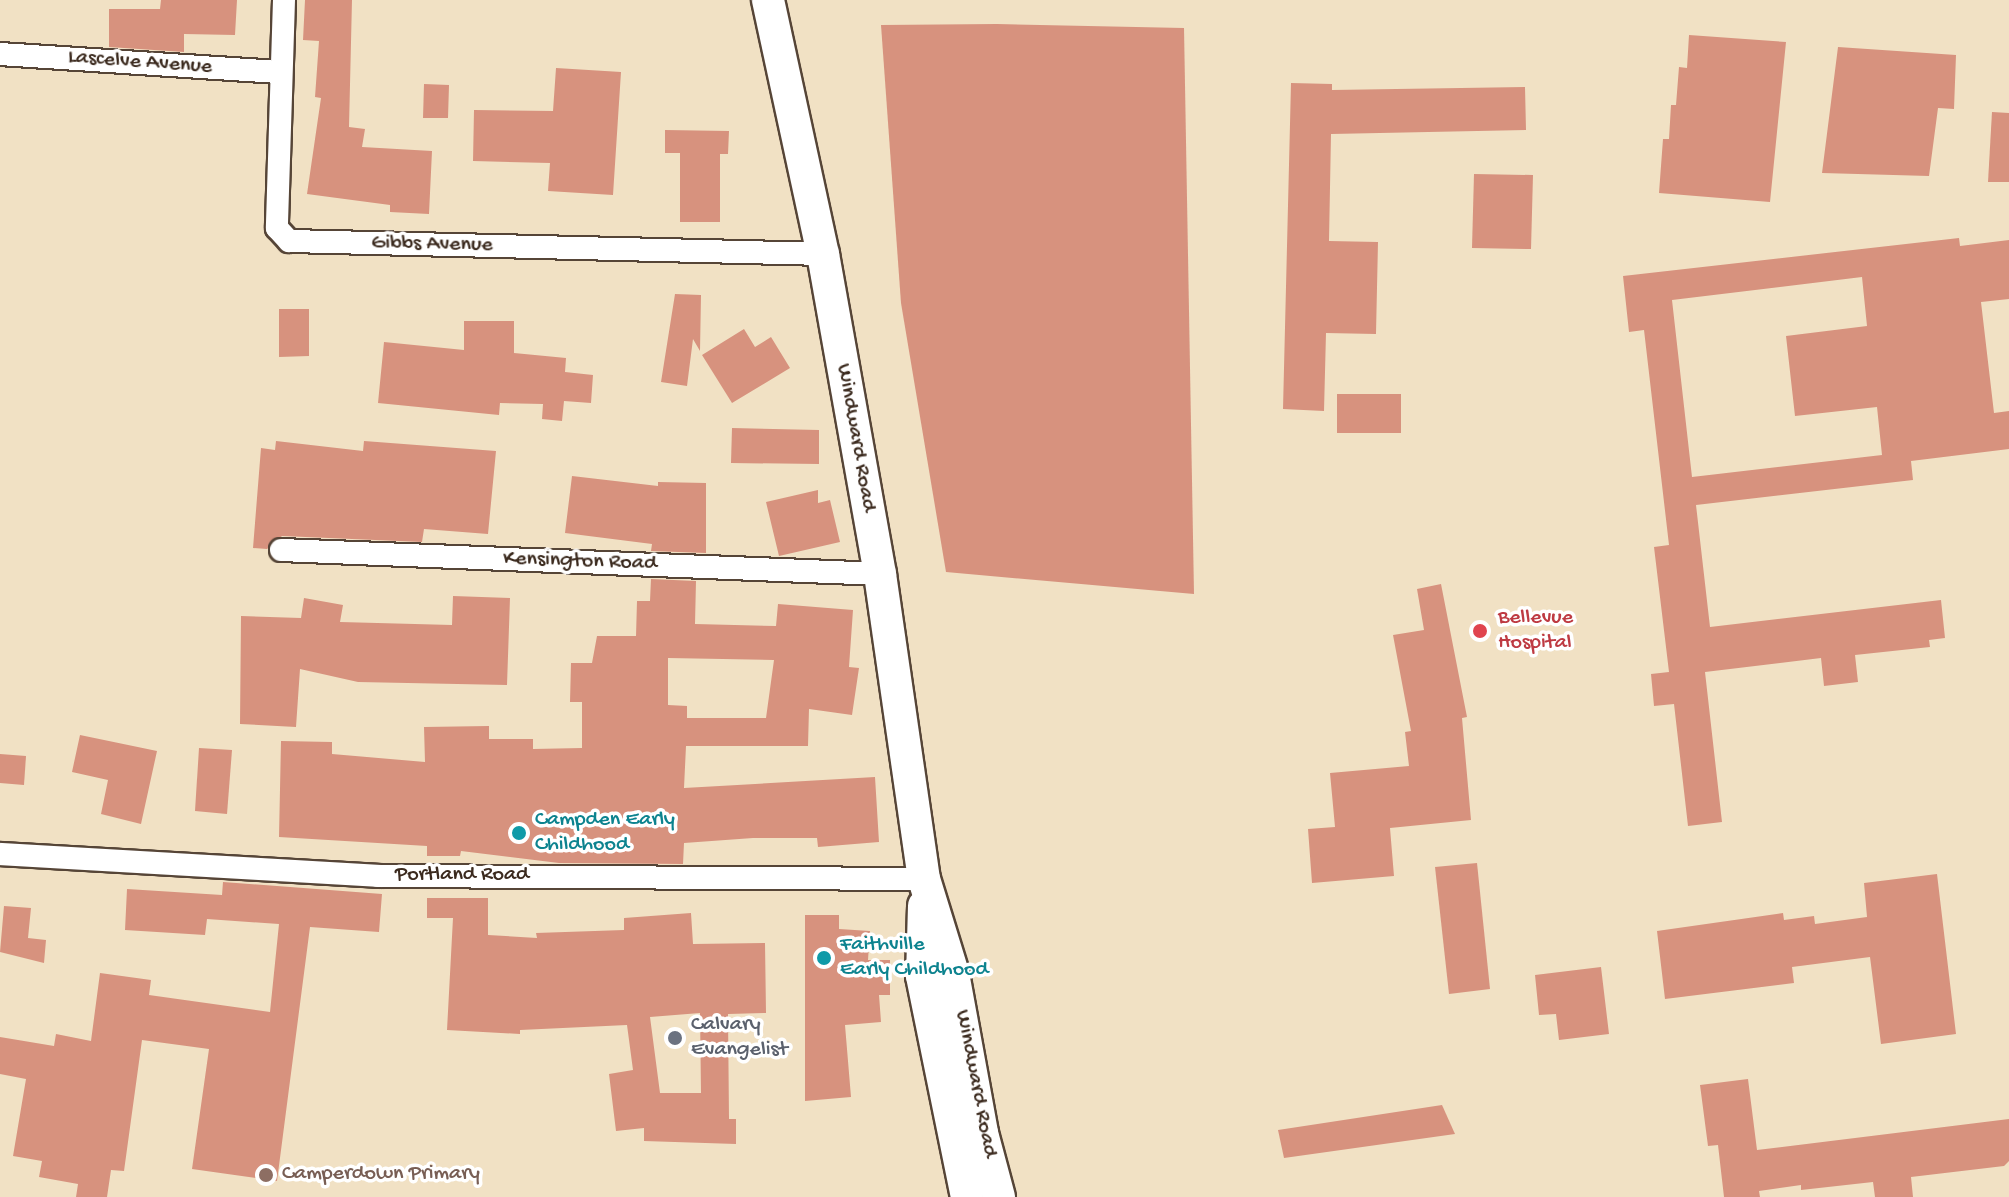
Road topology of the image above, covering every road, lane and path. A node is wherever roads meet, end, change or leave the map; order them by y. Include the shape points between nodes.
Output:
1 (284, 0) edge
2 (768, 0) edge
3 (0, 54) edge
4 (280, 72) junction
5 (823, 254) junction
6 (281, 550) dead end
7 (880, 574) junction
8 (0, 854) edge
9 (924, 879) junction
10 (967, 1197) edge
11 (999, 1197) edge

1 - 4 street, Gibbs Avenue
2 - 5 main road, Windward Road
3 - 4 street, Lascelve Avenue
4 - 5 street, Gibbs Avenue via 277,228 289,241
5 - 7 main road, Windward Road
6 - 7 street, Kensington Road
7 - 9 main road, Windward Road
8 - 9 street, Portland Road via 378,876
9 - 10 main road, Windward Road via 922,976
9 - 11 main road, Windward Road via 953,973

